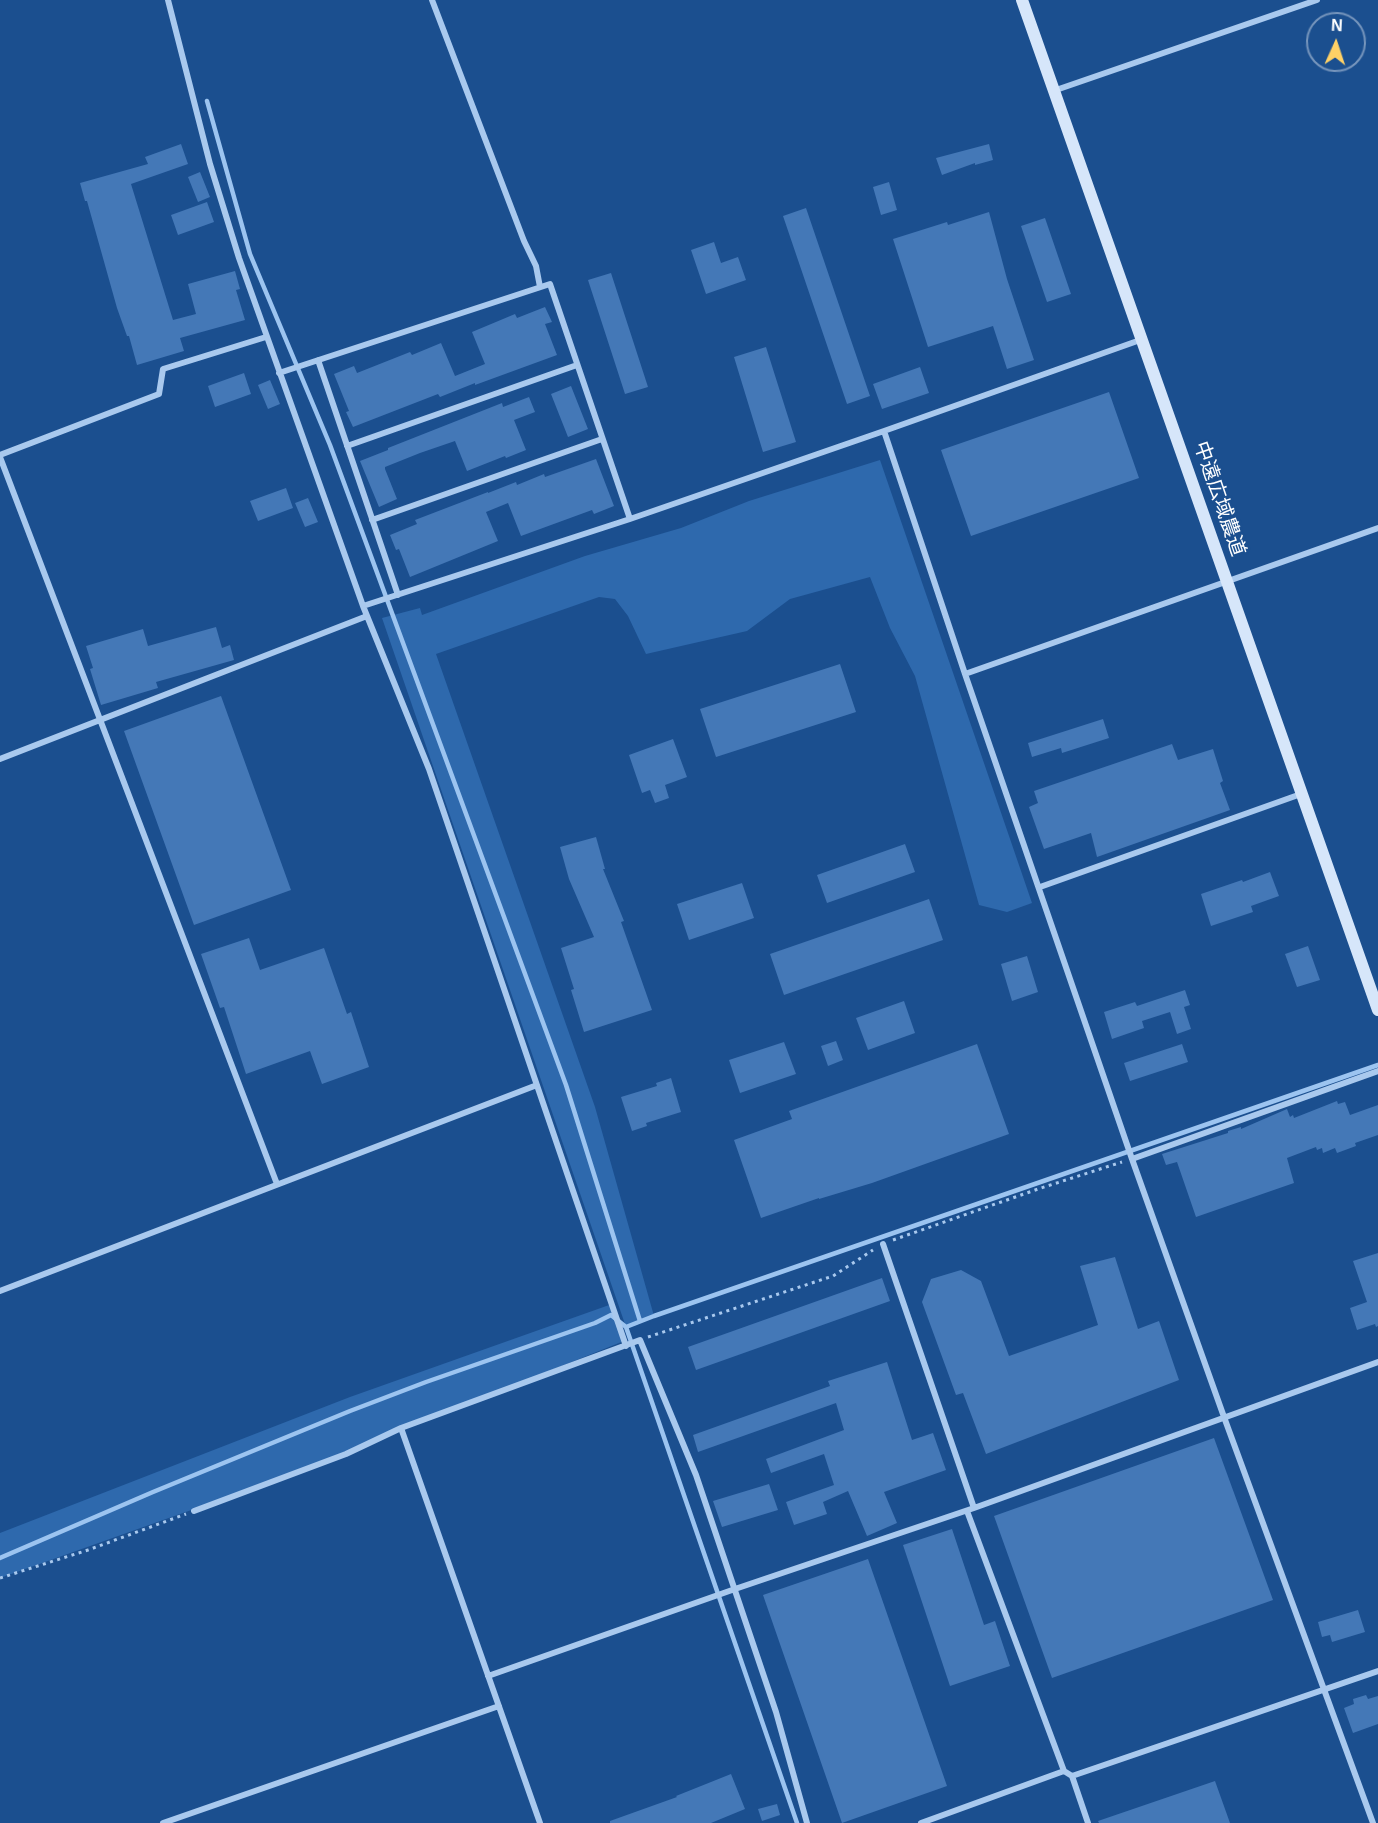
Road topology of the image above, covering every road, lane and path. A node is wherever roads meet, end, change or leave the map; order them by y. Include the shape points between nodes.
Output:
1 (168, 0) edge
2 (432, 0) edge
3 (1022, 0) edge
4 (1317, 0) edge
5 (1056, 90) junction
6 (540, 287) junction
7 (266, 337) junction
8 (1143, 339) junction
9 (318, 360) junction
10 (577, 365) junction
11 (279, 373) junction
12 (884, 431) junction
13 (602, 439) junction
14 (347, 446) junction
15 (0, 456) edge
16 (630, 519) junction
17 (372, 520) junction
18 (1378, 528) edge
19 (1227, 581) junction
20 (398, 595) junction
21 (363, 606) junction
22 (367, 616) junction
23 (965, 674) junction
24 (100, 721) junction
25 (0, 759) edge
26 (1301, 794) junction
27 (1040, 887) junction
28 (1378, 1010) edge
29 (1378, 1071) edge
30 (537, 1085) junction
31 (1132, 1159) junction
32 (278, 1184) junction
33 (883, 1244) junction
34 (0, 1291) edge
35 (640, 1340) junction
36 (626, 1346) junction
37 (1378, 1362) edge
38 (1224, 1417) junction
39 (401, 1428) junction
40 (971, 1510) junction
41 (194, 1511) joint
42 (0, 1578) edge
43 (735, 1588) junction
44 (1378, 1671) edge
45 (488, 1676) junction
46 (1323, 1690) junction
47 (499, 1706) junction
48 (1064, 1771) junction
49 (1071, 1776) junction
50 (163, 1823) edge
51 (540, 1823) edge
52 (807, 1823) edge
53 (921, 1823) edge
54 (1088, 1823) edge
55 (1373, 1823) edge

1 - 7 street via 210,164
2 - 6 street via 536,266
3 - 5 street, 中遠広域農道
4 - 5 street
5 - 8 street, 中遠広域農道
6 - 9 street
6 - 10 street via 550,284
7 - 11 street
7 - 15 street via 163,369 159,394
8 - 12 street
8 - 19 street, 中遠広域農道
9 - 11 street
9 - 14 street
10 - 13 street
10 - 14 street
11 - 21 street
12 - 16 street
12 - 23 street
13 - 16 street
13 - 17 street
14 - 17 street
15 - 24 street
16 - 20 street
17 - 20 street
18 - 19 street
19 - 23 street
19 - 26 street, 中遠広域農道
20 - 21 street
21 - 22 street
22 - 24 street
22 - 30 street via 429,769
23 - 27 street
24 - 25 street
24 - 32 street
26 - 27 street
26 - 28 street, 中遠広域農道
27 - 31 street
29 - 31 street
30 - 32 street
30 - 36 street
31 - 33 path
31 - 38 street
32 - 34 street
33 - 35 path via 833,1276
33 - 40 street
35 - 36 street
35 - 43 street via 696,1475
36 - 39 street
37 - 38 street
38 - 40 street
38 - 46 street
39 - 41 street via 346,1454
39 - 45 street
40 - 43 street
40 - 48 street
41 - 42 path
43 - 45 street
43 - 52 street
44 - 46 street
45 - 47 street
46 - 49 street
46 - 55 street
47 - 50 street
47 - 51 street
48 - 49 street
48 - 53 street
49 - 54 street

